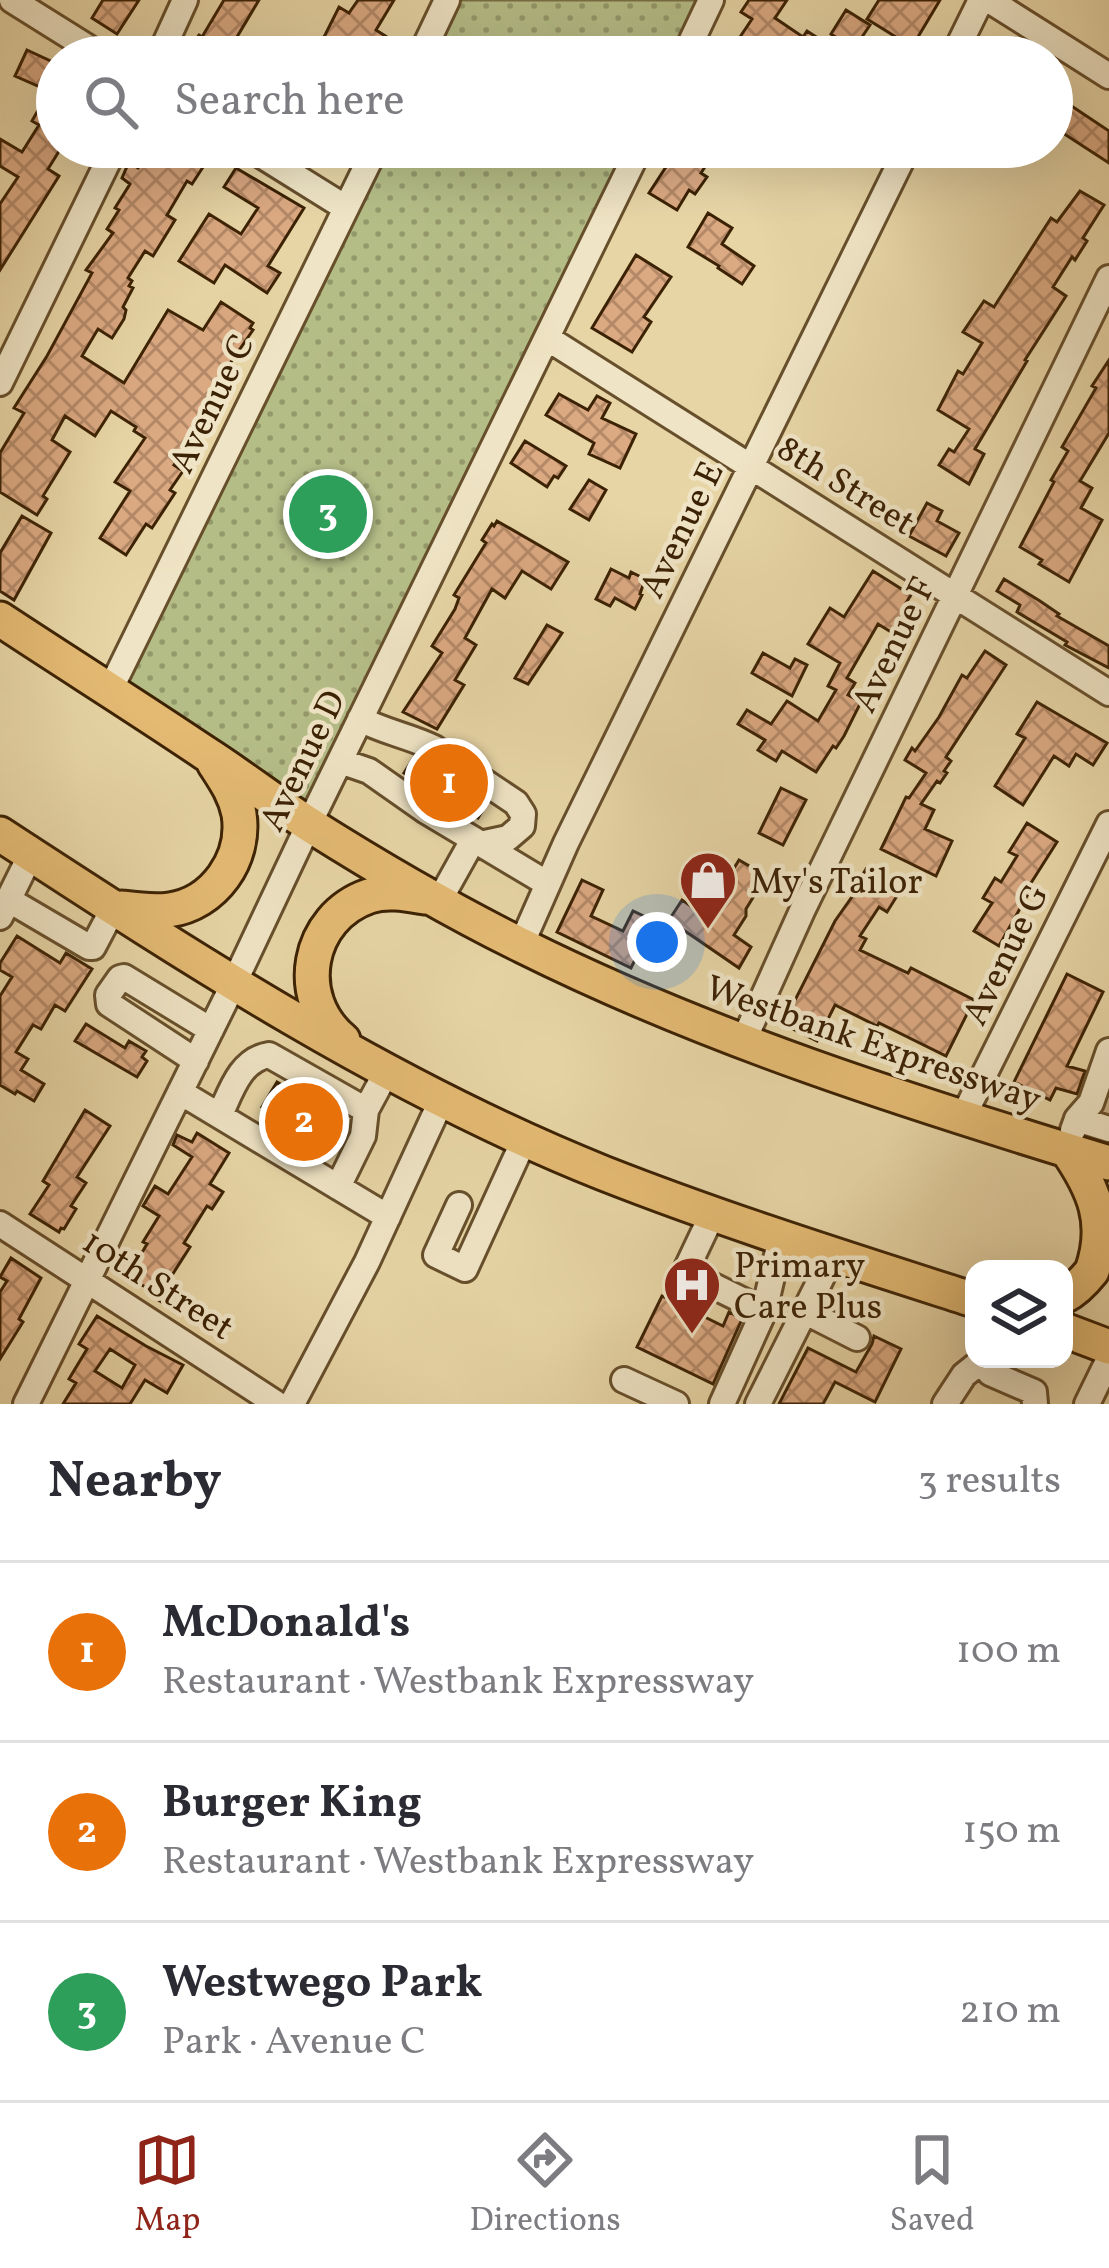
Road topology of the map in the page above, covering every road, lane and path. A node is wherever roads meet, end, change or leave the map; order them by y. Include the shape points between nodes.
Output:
1 (12, 0) edge
2 (185, 0) edge
3 (447, 0) edge
4 (711, 0) edge
5 (985, 0) edge
6 (69, 36) edge
7 (169, 36) edge
8 (430, 36) edge
9 (694, 36) edge
10 (965, 36) edge
11 (1044, 36) edge
12 (1073, 54) edge
13 (1109, 76) edge
14 (105, 168) edge
15 (282, 168) edge
16 (366, 168) edge
17 (630, 168) edge
18 (898, 168) edge
19 (346, 208) junction
20 (1109, 278) edge
21 (547, 338) junction
22 (0, 383) edge
23 (751, 466) junction
24 (956, 595) junction
25 (0, 619) edge
26 (110, 691) junction
27 (1109, 693) edge
28 (360, 719) junction
29 (387, 733) junction
30 (208, 754) junction
31 (340, 761) junction
32 (369, 771) junction
33 (309, 824) junction
34 (1109, 824) edge
35 (522, 826) junction
36 (0, 834) edge
37 (476, 842) junction
38 (31, 854) junction
39 (509, 862) junction
40 (548, 884) junction
41 (436, 899) junction
42 (114, 907) junction
43 (4, 908) edge
44 (521, 945) junction
45 (235, 983) junction
46 (285, 1012) junction
47 (211, 1030) junction
48 (743, 1042) junction
49 (1109, 1051) edge
50 (269, 1055) junction
51 (196, 1061) junction
52 (379, 1067) junction
53 (181, 1092) junction
54 (442, 1099) junction
55 (366, 1110) junction
56 (220, 1115) junction
57 (963, 1117) junction
58 (1107, 1120) edge
59 (1072, 1134) junction
60 (525, 1138) junction
61 (1109, 1162) edge
62 (338, 1186) junction
63 (459, 1205) dead end
64 (713, 1213) junction
65 (388, 1217) junction
66 (0, 1223) edge
67 (781, 1238) junction
68 (833, 1255) junction
69 (87, 1278) junction
70 (1073, 1292) edge
71 (965, 1297) edge
72 (764, 1311) junction
73 (804, 1312) junction
74 (1073, 1333) edge
75 (857, 1338) dead end
76 (1109, 1347) edge
77 (1109, 1359) edge
78 (974, 1368) edge
79 (987, 1368) edge
80 (624, 1379) dead end
81 (1035, 1398) edge
82 (26, 1404) edge
83 (277, 1404) edge
84 (292, 1404) edge
85 (676, 1404) edge
86 (722, 1404) edge
87 (758, 1404) edge
88 (945, 1404) edge
89 (1087, 1404) edge

1 - 6 street
2 - 7 street
3 - 8 street
4 - 9 street
5 - 10 street
5 - 11 street
12 - 13 street
14 - 22 street
15 - 19 street
16 - 19 street, Avenue C
17 - 21 street, Avenue D
18 - 23 street, Avenue E
19 - 26 street, Avenue C
20 - 24 street, Avenue F
21 - 23 street, 8th Street
21 - 28 street, Avenue D
23 - 24 street, 8th Street
23 - 40 street, Avenue E
24 - 27 street, 8th Street
24 - 48 street, Avenue F
25 - 26 highway, Westbank Expressway
26 - 30 highway, Westbank Expressway
28 - 29 street
28 - 31 street, Avenue D
29 - 32 street
29 - 35 street via 421,742 476,775 516,803
30 - 33 highway, Westbank Expressway
30 - 42 highway via 239,818 228,872 173,910
31 - 32 street
31 - 33 street, Avenue D
32 - 37 street
33 - 41 highway, Westbank Expressway
33 - 45 street, Avenue D
34 - 57 street, Avenue G
35 - 37 street via 508,838
35 - 39 street via 520,850
36 - 38 highway
37 - 39 street
37 - 41 street
38 - 42 highway
38 - 43 street
39 - 40 street
40 - 44 street, Avenue E
41 - 44 highway, Westbank Expressway
41 - 52 highway via 372,895 320,934 313,955 319,1011
42 - 43 street via 88,947
42 - 45 highway
44 - 48 highway, Westbank Expressway
45 - 46 highway
45 - 47 street, Avenue D
46 - 50 street
46 - 52 highway
47 - 51 street, Avenue D
47 - 51 street via 124,977 108,995 109,1004
48 - 57 highway, Westbank Expressway
49 - 59 street
50 - 55 street
50 - 56 street via 247,1064
51 - 53 street, Avenue D
52 - 54 highway
52 - 55 street
53 - 56 street
53 - 69 street, Avenue D
54 - 60 highway
54 - 65 street
55 - 62 street via 363,1136
56 - 62 street
57 - 59 highway, Westbank Expressway
58 - 59 street
59 - 61 highway, Westbank Expressway
59 - 70 highway via 1105,1216 1106,1240
60 - 63 street via 465,1269 436,1255
60 - 64 highway
62 - 65 street
64 - 67 highway
64 - 72 street via 685,1272
65 - 84 street
66 - 69 street, 10th Street
67 - 68 highway
67 - 72 street
68 - 71 highway
68 - 73 street
69 - 82 street, Avenue D
69 - 83 street, 10th Street
72 - 86 street
73 - 75 street
73 - 87 street
74 - 76 highway
77 - 89 street
78 - 88 street
79 - 81 street
80 - 85 street

